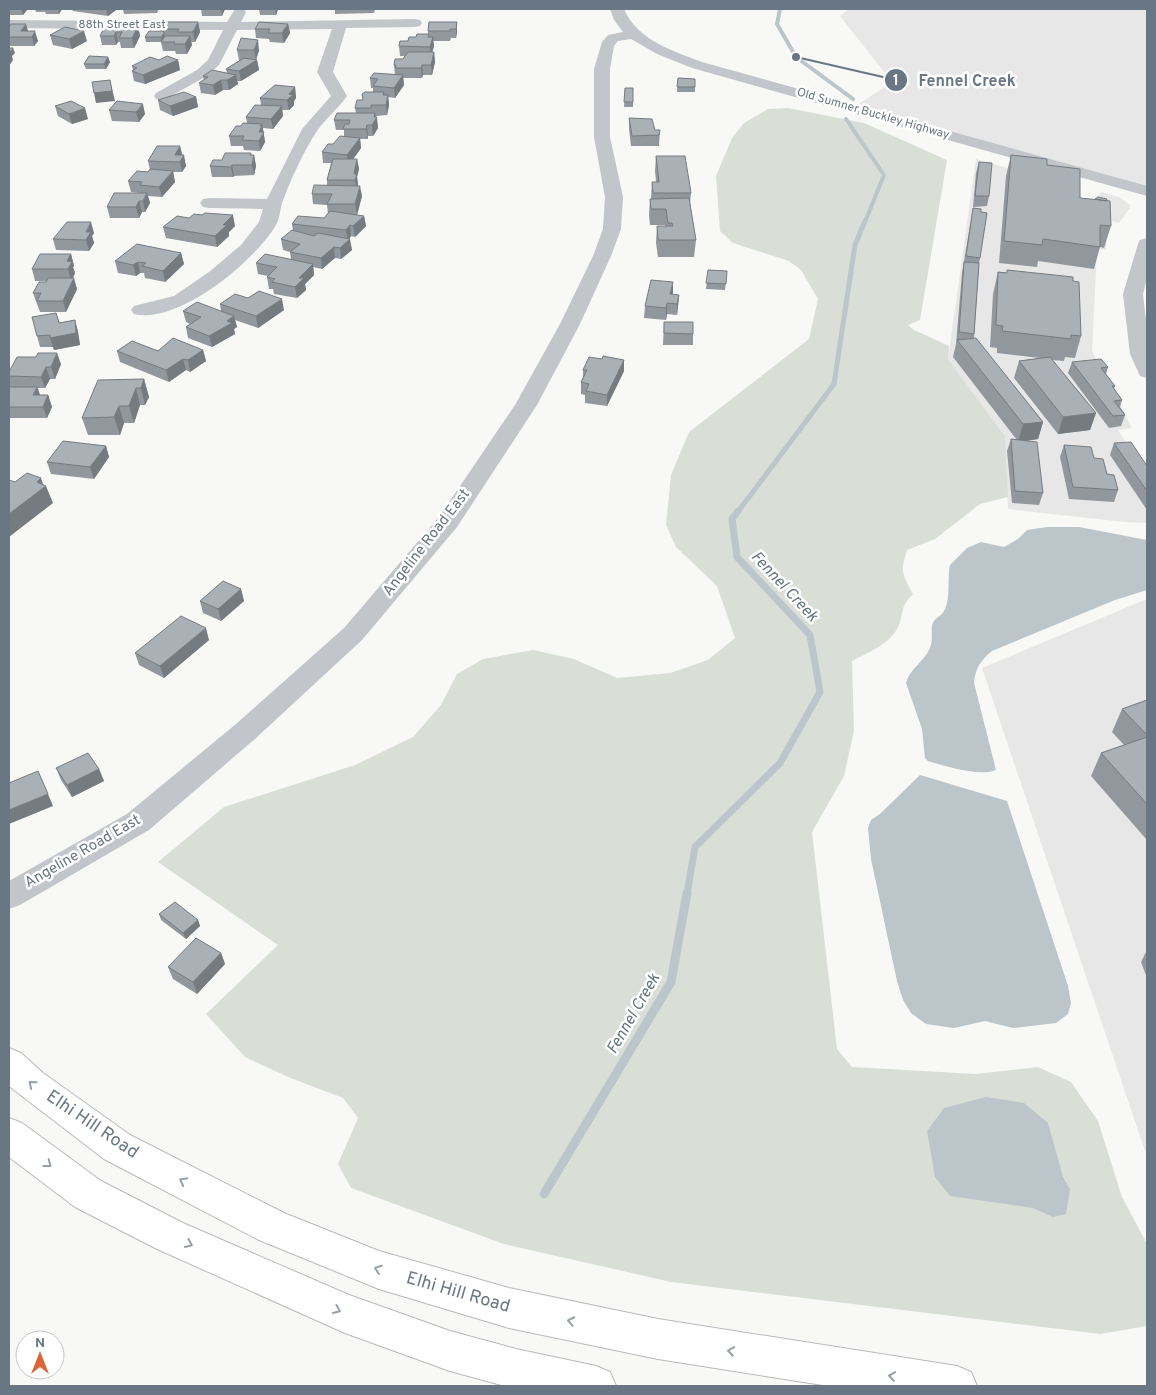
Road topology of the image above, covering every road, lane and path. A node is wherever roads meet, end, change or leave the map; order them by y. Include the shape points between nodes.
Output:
1 (241, 9) edge
2 (617, 9) edge
3 (415, 23) dead end
4 (9, 24) edge
5 (340, 25) junction
6 (232, 26) junction
7 (632, 34) junction
8 (162, 96) dead end
9 (1147, 191) edge
10 (209, 203) dead end
11 (273, 204) junction
12 (1147, 244) edge
13 (142, 310) dead end
14 (1147, 372) edge
15 (9, 896) edge
16 (9, 1064) edge
17 (9, 1135) edge
18 (596, 1386) edge
19 (957, 1386) edge

1 - 6 street
2 - 7 street, Old Sumner Buckley Highway via 619,18
3 - 5 street, 88th Street East
4 - 6 street, 88th Street East
5 - 6 street, 88th Street East
5 - 11 street via 325,72 339,96 310,129
6 - 8 street via 210,67
7 - 9 street, Old Sumner Buckley Highway via 706,68
7 - 15 street, Angeline Road East via 613,38 607,45 602,69 602,137 614,197 612,228 602,256 526,405 448,522 353,634 239,737 138,822
10 - 11 street
11 - 13 street via 261,234 216,276 181,300
12 - 14 street via 1133,294 1140,354
19 -> 16 highway, Elhi Hill Road via 658,1339 509,1308 379,1270 272,1227 117,1147
17 -> 18 highway via 88,1194 170,1236 345,1313 450,1351

